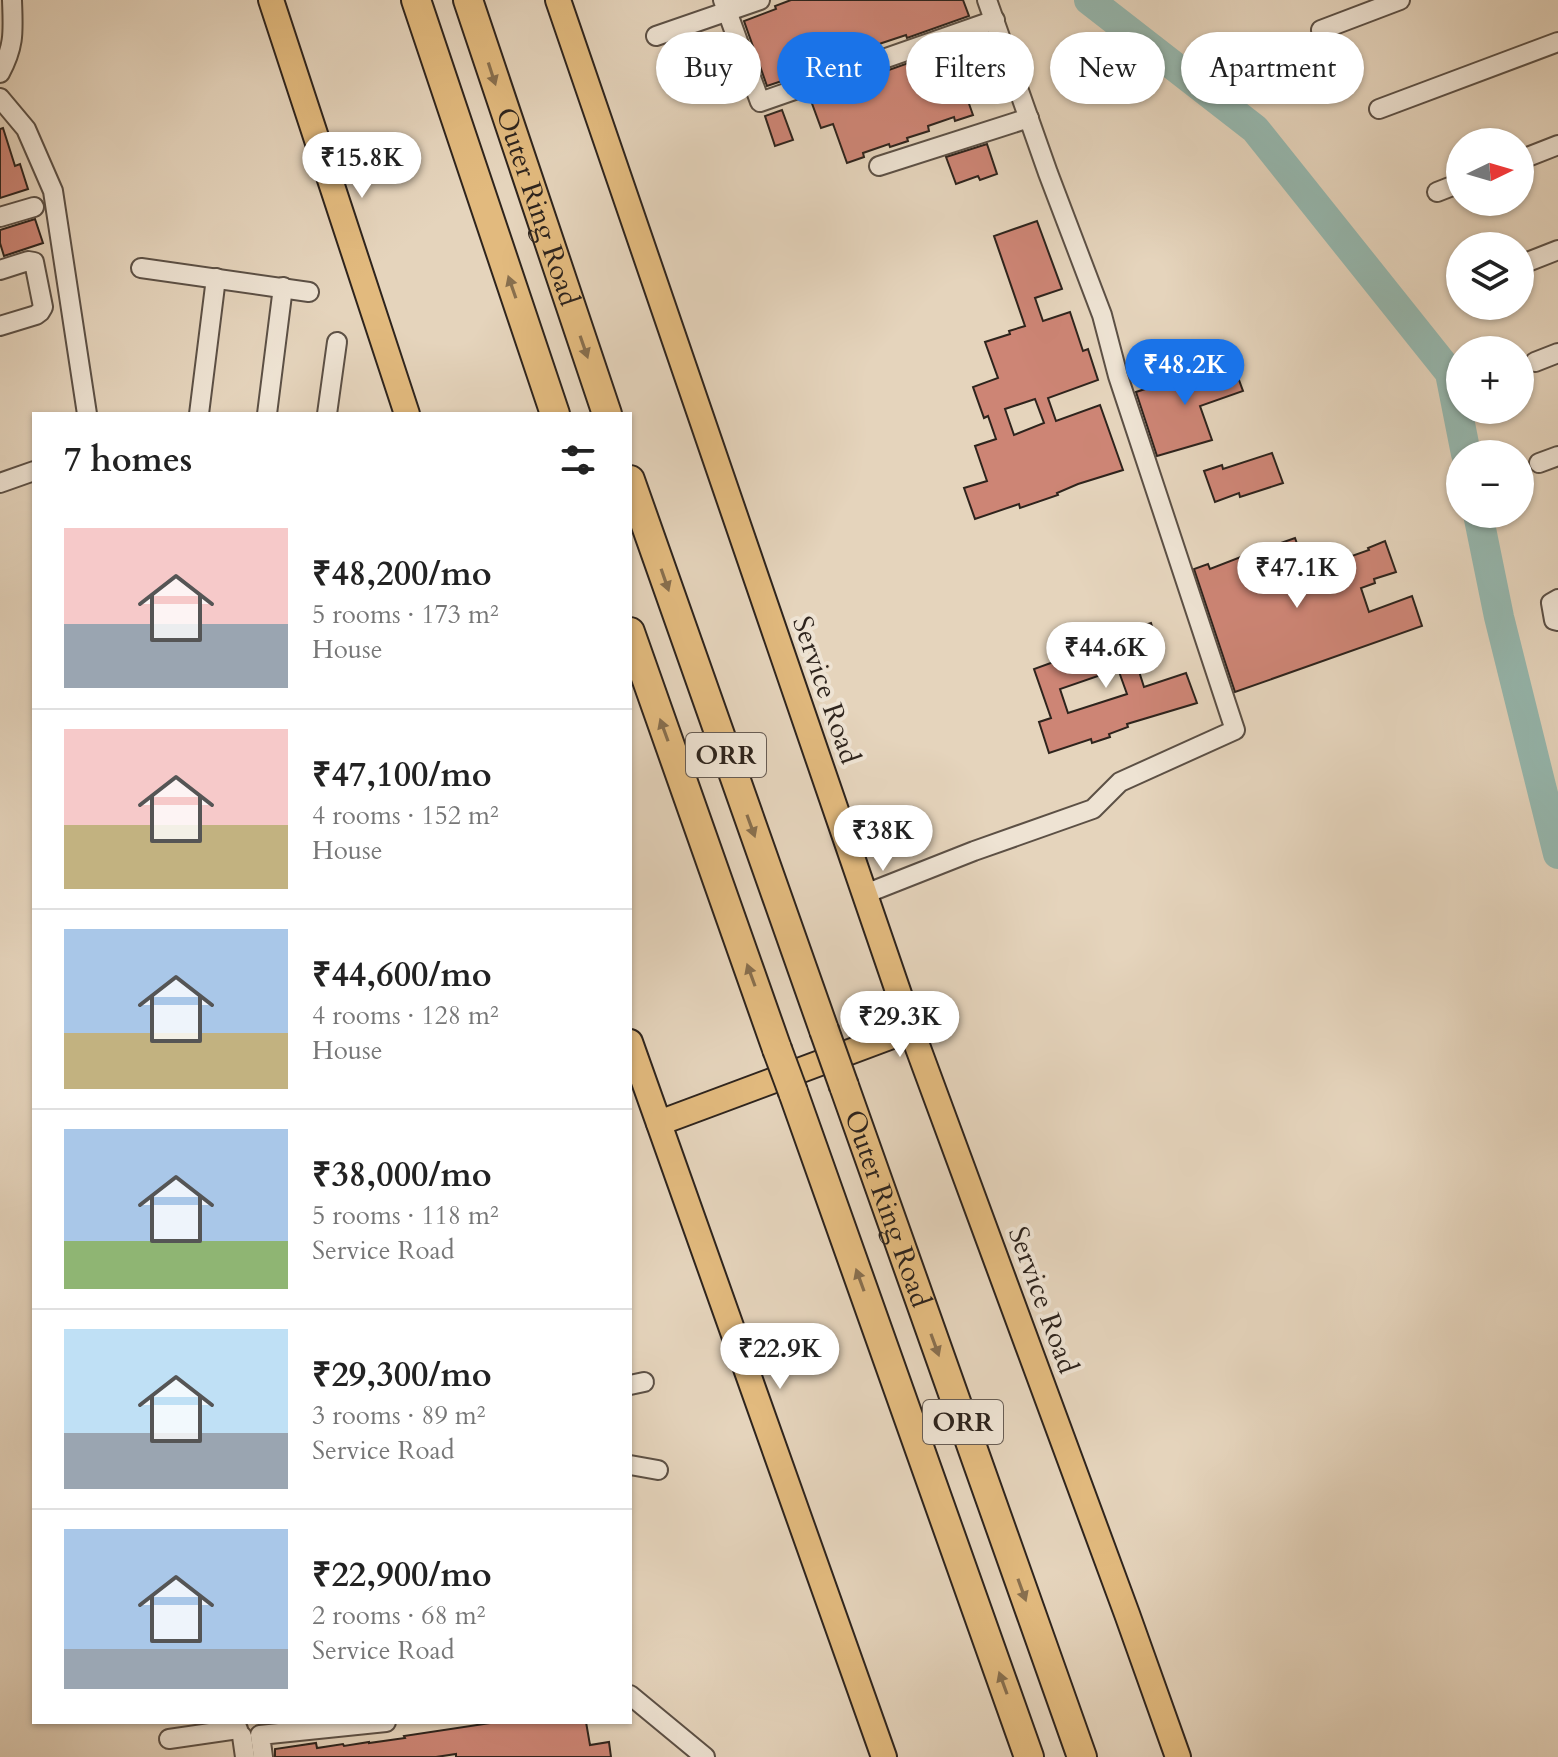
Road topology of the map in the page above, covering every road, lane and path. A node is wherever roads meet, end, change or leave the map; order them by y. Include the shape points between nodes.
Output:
1 (12, 0) edge
2 (271, 0) edge
3 (416, 0) edge
4 (468, 0) edge
5 (558, 0) edge
6 (760, 0) edge
7 (987, 0) edge
8 (1400, 0) edge
9 (725, 6) edge
10 (995, 20) junction
11 (1321, 30) dead end
12 (665, 32) edge
13 (1558, 42) edge
14 (0, 73) edge
15 (0, 98) edge
16 (1379, 109) dead end
17 (7, 116) edge
18 (1029, 118) junction
19 (1558, 145) edge
20 (1534, 154) edge
21 (879, 166) dead end
22 (1446, 188) edge
23 (1437, 192) dead end
24 (34, 207) dead end
25 (0, 217) edge
26 (1558, 250) edge
27 (1534, 259) edge
28 (141, 268) dead end
29 (0, 270) edge
30 (216, 278) junction
31 (283, 287) junction
32 (309, 292) dead end
33 (68, 293) junction
34 (42, 296) junction
35 (0, 326) edge
36 (337, 342) dead end
37 (1558, 353) edge
38 (1535, 362) dead end
39 (87, 412) edge
40 (199, 412) edge
41 (267, 412) edge
42 (327, 412) edge
43 (406, 412) edge
44 (554, 412) edge
45 (606, 412) edge
46 (1558, 456) edge
47 (1539, 463) dead end
48 (32, 472) edge
49 (0, 483) edge
50 (632, 486) edge
51 (1558, 599) edge
52 (1558, 621) edge
53 (632, 638) edge
54 (865, 894) junction
55 (911, 1029) junction
56 (632, 1048) edge
57 (659, 1123) junction
58 (632, 1465) edge
59 (658, 1470) dead end
60 (632, 1697) edge
61 (347, 1724) edge
62 (248, 1729) edge
63 (169, 1739) dead end
64 (245, 1757) edge
65 (263, 1757) edge
66 (705, 1757) edge
67 (884, 1757) edge
68 (1029, 1757) edge
69 (1082, 1757) edge
70 (1178, 1757) edge

1 - 14 street via 13,33
2 - 43 main road
44 -> 3 highway, Outer Ring Road
4 -> 45 highway, Outer Ring Road
5 - 54 main road, Service Road
6 - 9 street
7 - 10 street
8 - 11 street
9 - 10 street via 760,102
9 - 12 street
10 - 18 street
13 - 16 street
15 - 17 street
17 - 33 street via 26,129 53,191
18 - 21 street
18 - 54 street via 1102,315 1235,730 1120,782 1093,809
19 - 20 street
22 - 23 street
24 - 25 street
26 - 27 street
28 - 30 street
29 - 34 street via 34,262
30 - 31 street
30 - 40 street
31 - 32 street
31 - 41 street
33 - 34 street
33 - 39 street
34 - 35 street via 40,312
36 - 42 street
37 - 38 street
46 - 47 street
48 - 49 street
50 -> 69 highway, Outer Ring Road / ORR, bridge
51 - 52 street via 1551,603
68 -> 53 highway, Outer Ring Road / ORR, bridge
54 - 55 main road, Service Road
55 - 57 main road
55 - 70 main road, Service Road
56 - 57 main road
57 - 67 main road
58 - 59 street
60 - 66 street
61 - 62 street
62 - 63 street
62 - 64 street
62 - 65 street

